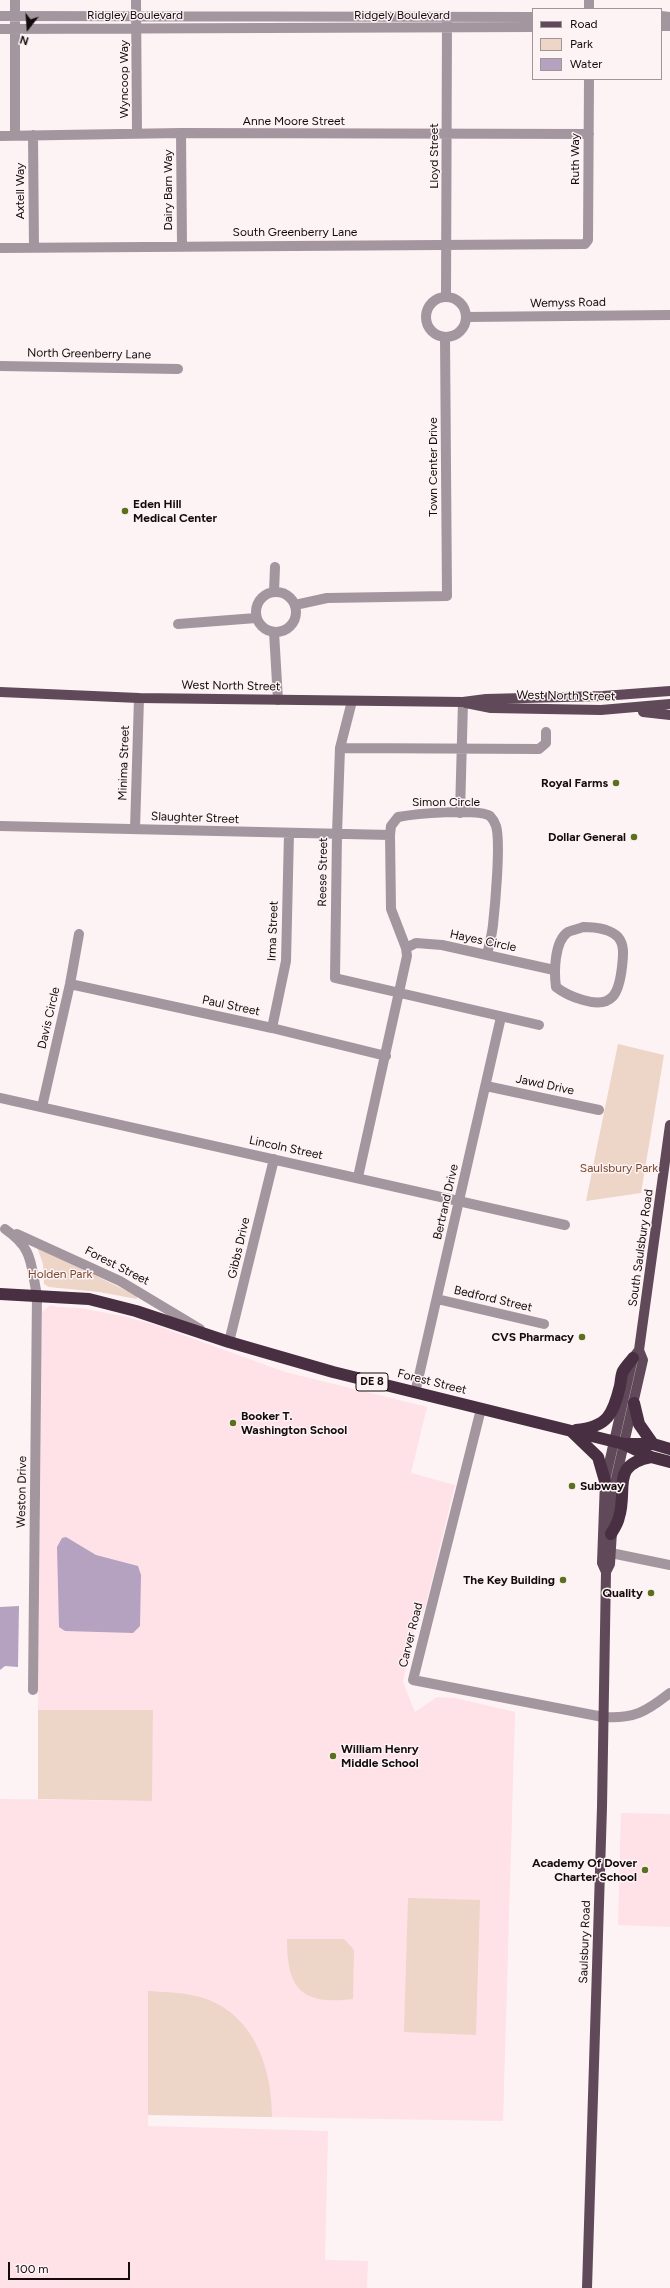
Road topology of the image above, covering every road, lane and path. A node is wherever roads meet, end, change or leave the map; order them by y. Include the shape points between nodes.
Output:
1 (15, 0) edge
2 (136, 0) edge
3 (0, 16) edge
4 (15, 16) junction
5 (136, 16) junction
6 (447, 16) junction
7 (532, 16) edge
8 (252, 17) junction
9 (270, 27) joint
10 (532, 27) edge
11 (136, 28) junction
12 (252, 28) junction
13 (447, 28) junction
14 (0, 30) edge
15 (15, 30) junction
16 (589, 80) edge
17 (137, 133) junction
18 (181, 133) junction
19 (446, 134) junction
20 (588, 134) junction
21 (15, 135) junction
22 (33, 135) junction
23 (0, 136) edge
24 (588, 240) joint
25 (446, 244) junction
26 (182, 246) junction
27 (0, 248) edge
28 (34, 248) junction
29 (446, 296) junction
30 (670, 315) edge
31 (466, 317) junction
32 (445, 337) junction
33 (0, 366) edge
34 (178, 369) dead end
35 (275, 567) dead end
36 (274, 592) junction
37 (295, 605) junction
38 (256, 618) junction
39 (178, 624) dead end
40 (274, 632) junction
41 (670, 685) edge
42 (670, 691) edge
43 (0, 692) edge
44 (651, 693) junction
45 (139, 698) junction
46 (278, 700) junction
47 (352, 701) junction
48 (462, 702) junction
49 (670, 704) edge
50 (616, 710) junction
51 (670, 715) edge
52 (546, 732) dead end
53 (340, 748) junction
54 (462, 748) junction
55 (460, 813) junction
56 (0, 826) edge
57 (134, 829) junction
58 (289, 833) junction
59 (337, 834) junction
60 (390, 835) junction
61 (79, 934) dead end
62 (406, 948) junction
63 (487, 955) junction
64 (554, 970) junction
65 (70, 984) junction
66 (400, 993) junction
67 (501, 1017) junction
68 (538, 1025) dead end
69 (272, 1028) junction
70 (386, 1056) junction
71 (486, 1086) junction
72 (0, 1098) edge
73 (42, 1106) junction
74 (599, 1110) dead end
75 (670, 1125) edge
76 (274, 1159) junction
77 (358, 1177) junction
78 (459, 1200) junction
79 (565, 1225) dead end
80 (2, 1227) edge
81 (0, 1294) edge
82 (37, 1295) junction
83 (437, 1299) junction
84 (544, 1324) dead end
85 (212, 1336) junction
86 (229, 1342) junction
87 (636, 1354) junction
88 (415, 1393) junction
89 (634, 1404) junction
90 (481, 1409) junction
91 (570, 1430) junction
92 (619, 1442) junction
93 (653, 1444) junction
94 (670, 1448) edge
95 (651, 1457) junction
96 (670, 1462) edge
97 (605, 1481) junction
98 (611, 1534) junction
99 (611, 1553) junction
100 (670, 1565) edge
101 (606, 1572) junction
102 (33, 1690) dead end
103 (670, 1693) edge
104 (603, 1717) junction
105 (588, 2288) edge

1 - 4 street
2 - 5 street, Wyncoop Way
3 - 4 street, Ridgely Boulevard
4 - 5 street, Ridgely Boulevard
4 - 15 street
5 - 8 street, Ridgely Boulevard
5 - 11 street, Wyncoop Way
6 - 7 street, Ridgely Boulevard
6 - 8 street, Ridgely Boulevard
6 - 13 street, Lloyd Street
8 - 12 street
9 - 12 street, Ridgley Boulevard
9 - 13 street, Ridgely Boulevard
10 - 13 street, Ridgely Boulevard
11 - 12 street, Ridgley Boulevard
11 - 15 street, Ridgley Boulevard
11 - 17 street, Wyncoop Way
13 - 19 street, Lloyd Street
14 - 15 street, Ridgley Boulevard
15 - 21 street
16 - 20 street, Ruth Way
17 - 18 street, Anne Moore Street
17 - 22 street, Anne Moore Street
18 - 19 street, Anne Moore Street
18 - 26 street, Dairy Barn Way
19 - 20 street, Anne Moore Street
19 - 25 street, Lloyd Street
20 - 24 street, Ruth Way
21 - 22 street, Anne Moore Street
21 - 23 street, Anne Moore Street
22 - 28 street, Axtell Way
24 - 25 street, South Greenberry Lane via 585,244
25 - 26 street, South Greenberry Lane
25 - 29 street, Lloyd Street
26 - 28 street, South Greenberry Lane
27 - 28 street, South Greenberry Lane
29 - 31 street via 458,300 466,311
29 - 32 street via 429,304 425,316 433,333
30 - 31 street, Wemyss Road
31 - 32 street via 462,329 457,334
32 - 37 street, Town Center Drive via 447,596 327,598
33 - 34 street, North Greenberry Lane
35 - 36 street
36 - 37 street via 286,595
36 - 38 street via 260,599 256,608
37 - 40 street via 296,615 292,624 284,631
38 - 39 street
38 - 40 street via 261,626
40 - 46 street
41 - 44 main road
42 - 44 main road, West North Street
43 - 45 main road, West North Street
44 - 48 main road, West North Street
45 - 46 main road, West North Street
45 - 57 street, Minima Street
46 - 47 main road, West North Street
47 - 48 main road, West North Street
47 - 53 street, Reese Street
48 - 50 main road, West North Street via 491,708
48 - 54 street
49 - 50 main road, West North Street
50 - 51 main road
52 - 54 street via 546,743 539,748
53 - 54 street
53 - 59 street, Reese Street
54 - 55 street
55 - 60 street, Simon Circle via 418,813 398,817 391,826
55 - 63 street, Simon Circle via 484,814 491,817 496,825 493,926
56 - 57 street, Slaughter Street
57 - 58 street, Slaughter Street
58 - 59 street, Slaughter Street
58 - 69 street, Irma Street via 286,961
59 - 60 street, Slaughter Street
59 - 66 street, Reese Street via 335,978
60 - 62 street, Simon Circle via 391,909
61 - 65 street, Davis Circle
62 - 63 street, Hayes Circle via 420,943
62 - 66 street via 407,956
63 - 64 street, Hayes Circle
64 - 64 street via 556,987 566,996 602,1004 612,999 617,991 623,956 622,944 617,936 597,927 567,932 559,947
65 - 69 street, Paul Street
65 - 73 street, Davis Circle
66 - 67 street, Reese Street
66 - 70 street
67 - 68 street, Reese Street
67 - 71 street, Bertrand Drive
69 - 70 street, Paul Street
70 - 77 street
71 - 74 street, Jawd Drive
71 - 78 street, Bertrand Drive
72 - 73 street, Lincoln Street
73 - 76 street, Lincoln Street
75 - 87 main road, South Saulsbury Road
76 - 77 street, Lincoln Street
76 - 86 street, Gibbs Drive
77 - 78 street, Lincoln Street
78 - 79 street, Lincoln Street
78 - 83 street, Bertrand Drive
80 - 82 street, Forest Street via 18,1238 28,1251
80 - 85 street, Forest Street via 120,1281
81 - 82 highway, DE 8
82 - 85 highway, Forest Street / DE 8 via 88,1298
82 - 102 street, Weston Drive
83 - 84 street, Bedford Street
83 - 88 street, Bertrand Drive
85 - 86 highway, Forest Street / DE 8
86 - 88 highway, Forest Street / DE 8
87 - 89 main road, South Saulsbury Road via 643,1360
87 - 91 highway via 623,1371 611,1415 604,1422 594,1426
87 - 92 main road, South Saulsbury Road
88 - 90 highway, Forest Street / DE 8
89 - 92 main road, South Saulsbury Road
89 - 93 highway via 639,1424
90 - 91 highway, Forest Street / DE 8
90 - 104 street, Carver Road via 413,1680
91 - 92 highway, Forest Street / DE 8
91 - 97 highway via 598,1457
92 - 93 highway, DE 8
92 - 95 highway, DE 8
92 - 97 main road, Saulsbury Road
92 - 98 main road, Saulsbury Road
93 - 94 highway, DE 8
95 - 96 highway, DE 8
95 - 98 highway via 635,1461 624,1472 620,1517
97 - 101 main road, Saulsbury Road via 602,1564
98 - 99 main road, Saulsbury Road
99 - 100 street
99 - 101 main road, Saulsbury Road
101 - 104 main road, Saulsbury Road
103 - 104 street via 634,1716
104 - 105 main road, Saulsbury Road

